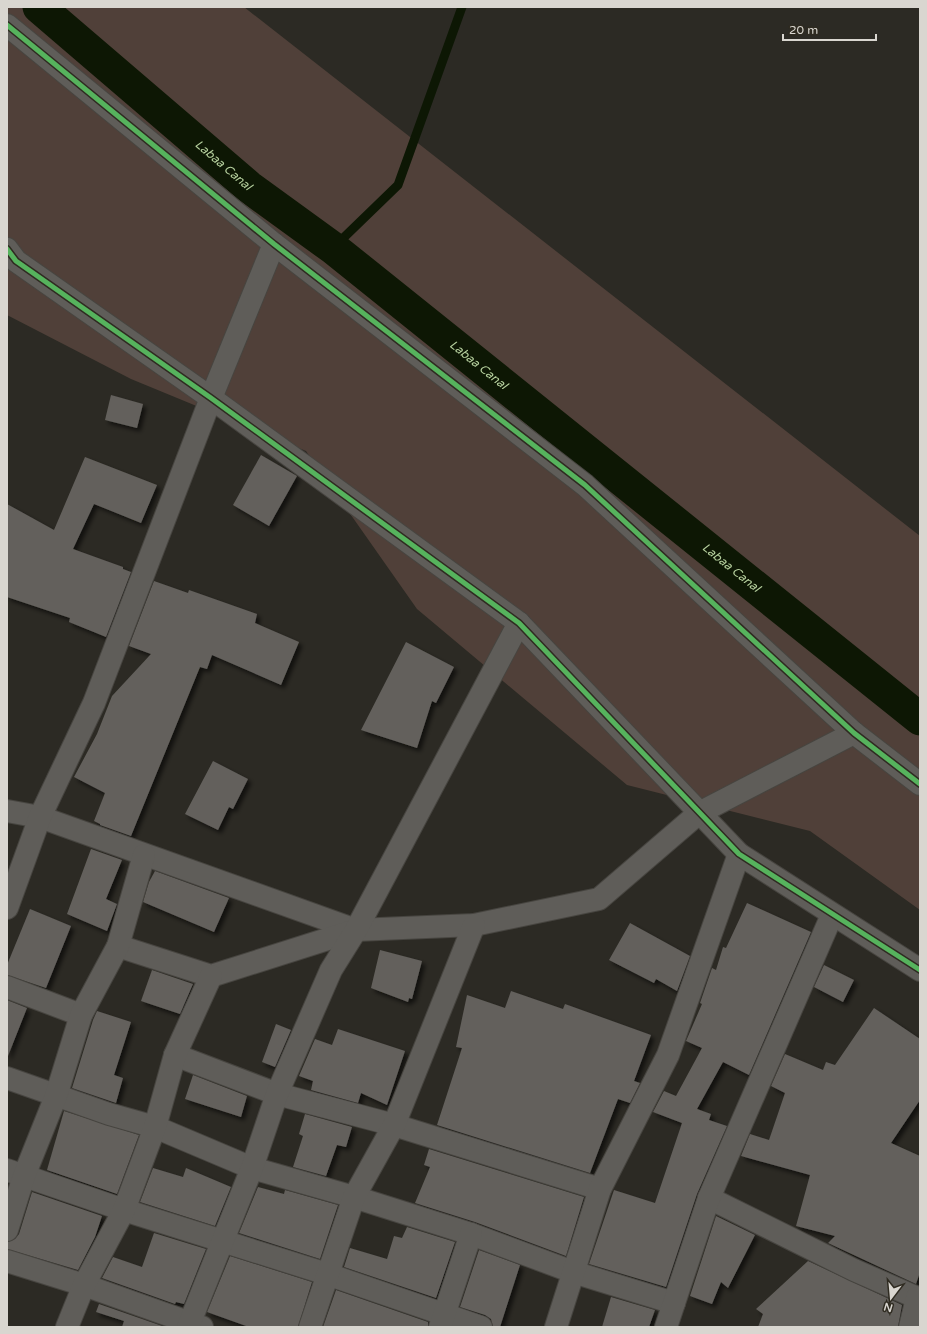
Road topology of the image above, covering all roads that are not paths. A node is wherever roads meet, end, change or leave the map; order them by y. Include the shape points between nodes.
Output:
1 (7, 25) edge
2 (274, 244) junction
3 (7, 249) edge
4 (212, 398) junction
5 (518, 623) junction
6 (854, 733) junction
7 (920, 784) edge
8 (7, 812) edge
9 (699, 813) junction
10 (40, 817) junction
11 (739, 854) junction
12 (144, 855) junction
13 (7, 908) edge
14 (832, 915) junction
15 (474, 925) junction
16 (356, 930) junction
17 (118, 946) junction
18 (920, 970) edge
19 (211, 976) junction
20 (7, 987) edge
21 (81, 1015) junction
22 (175, 1055) junction
23 (7, 1078) edge
24 (276, 1094) junction
25 (56, 1096) junction
26 (394, 1125) junction
27 (155, 1127) junction
28 (252, 1168) junction
29 (16, 1173) edge
30 (600, 1189) junction
31 (354, 1197) junction
32 (710, 1198) junction
33 (124, 1210) junction
34 (7, 1230) edge
35 (471, 1234) junction
36 (222, 1242) junction
37 (7, 1261) edge
38 (573, 1272) junction
39 (327, 1274) junction
40 (84, 1285) junction
41 (919, 1298) edge
42 (674, 1303) junction
43 (442, 1321) edge
44 (193, 1326) edge
45 (67, 1327) edge
46 (310, 1327) edge
47 (481, 1327) edge
48 (556, 1327) edge
49 (666, 1327) edge
50 (910, 1327) edge

1 - 2 street
2 - 4 street
2 - 6 street via 586,485
3 - 4 street via 16,261
4 - 5 street
4 - 10 street via 94,703
5 - 9 street
5 - 16 street
6 - 7 street
6 - 9 street
8 - 10 street
9 - 11 street
9 - 15 street via 599,899
10 - 12 street
10 - 13 street
11 - 14 street
11 - 30 street via 668,1055
12 - 16 street
12 - 17 street
14 - 18 street
14 - 32 street
15 - 16 street
15 - 26 street
16 - 19 street
16 - 24 street via 331,970
17 - 19 street
17 - 21 street
19 - 22 street
20 - 21 street
21 - 25 street
22 - 24 street
22 - 27 street
23 - 25 street
24 - 26 street
24 - 28 street
25 - 27 street
25 - 29 street
26 - 30 street
26 - 31 street
27 - 28 street
27 - 33 street
28 - 31 street
28 - 36 street
29 - 33 street
29 - 34 street
30 - 38 street
31 - 35 street
31 - 39 street
32 - 41 street via 854,1270
32 - 42 street
33 - 36 street
33 - 40 street
35 - 38 street
35 - 43 street
36 - 39 street
36 - 44 street
37 - 40 street
38 - 42 street
38 - 48 street
39 - 43 street
39 - 46 street
40 - 44 street
40 - 45 street
41 - 50 street
42 - 49 street
43 - 47 street

